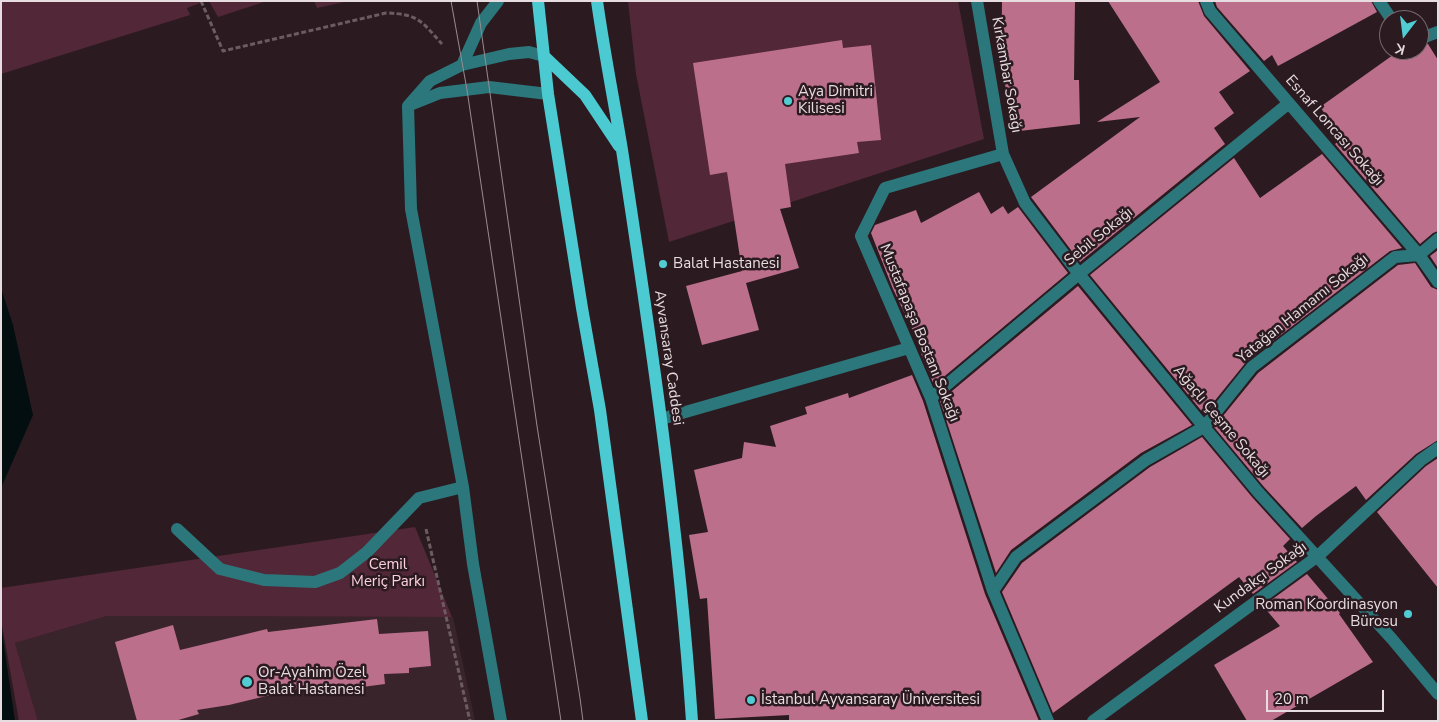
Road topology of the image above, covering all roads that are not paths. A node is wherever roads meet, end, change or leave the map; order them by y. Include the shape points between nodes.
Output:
1 (498, 1) edge
2 (538, 1) edge
3 (597, 1) edge
4 (977, 1) edge
5 (1206, 1) edge
6 (544, 56) junction
7 (462, 66) junction
8 (548, 94) junction
9 (1289, 103) junction
10 (408, 106) junction
11 (622, 151) junction
12 (1003, 154) junction
13 (1438, 239) edge
14 (1419, 255) junction
15 (1079, 274) junction
16 (1438, 282) edge
17 (909, 348) junction
18 (931, 398) junction
19 (661, 419) junction
20 (1204, 427) junction
21 (1438, 448) edge
22 (463, 487) junction
23 (176, 529) dead end
24 (1318, 556) junction
25 (993, 591) junction
26 (1438, 694) edge
27 (501, 721) edge
28 (642, 721) edge
29 (692, 721) edge
30 (1048, 721) edge
31 (1093, 721) edge

1 - 7 street via 481,23
2 - 6 main road
3 - 11 main road, Ayvansaray Caddesi
4 - 12 street, Kırkambar Sokağı
5 - 9 street, Esnaf Loncası Sokağı via 1210,11
6 - 7 street via 529,52 510,54
6 - 8 main road
6 - 11 main road via 585,95
7 - 10 street via 430,81
8 - 10 street via 489,87 440,93
8 - 28 main road via 600,410
9 - 14 street, Esnaf Loncası Sokağı
9 - 15 street, Sebil Sokağı
10 - 22 street via 411,209
11 - 19 main road, Ayvansaray Caddesi
12 - 15 street, Ağaçlı Çeşme Sokağı via 1025,203
12 - 17 street, Mustafapaşa Bostanı Sokağı via 885,188 861,236
13 - 14 street
14 - 16 street, Esnaf Loncası Sokağı
14 - 20 street, Yatağan Hamamı Sokağı via 1395,257 1252,367
15 - 18 street, Sebil Sokağı
15 - 20 street, Ağaçlı Çeşme Sokağı
17 - 18 street, Mustafapaşa Bostanı Sokağı
17 - 19 street
18 - 25 street, Mustafapaşa Bostanı Sokağı
19 - 29 main road, Ayvansaray Caddesi via 679,565
20 - 24 street, Ağaçlı Çeşme Sokağı via 1258,492
20 - 25 street, Yatağan Hamamı Sokağı via 1146,460 1016,557
21 - 24 street, Kundakçı Sokağı
22 - 23 street via 418,498 367,552 340,573 315,582 264,580 220,569
22 - 27 street
24 - 26 street, Ağaçlı Çeşme Sokağı
24 - 31 street, Kundakçı Sokağı
25 - 30 street, Mustafapaşa Bostanı Sokağı

